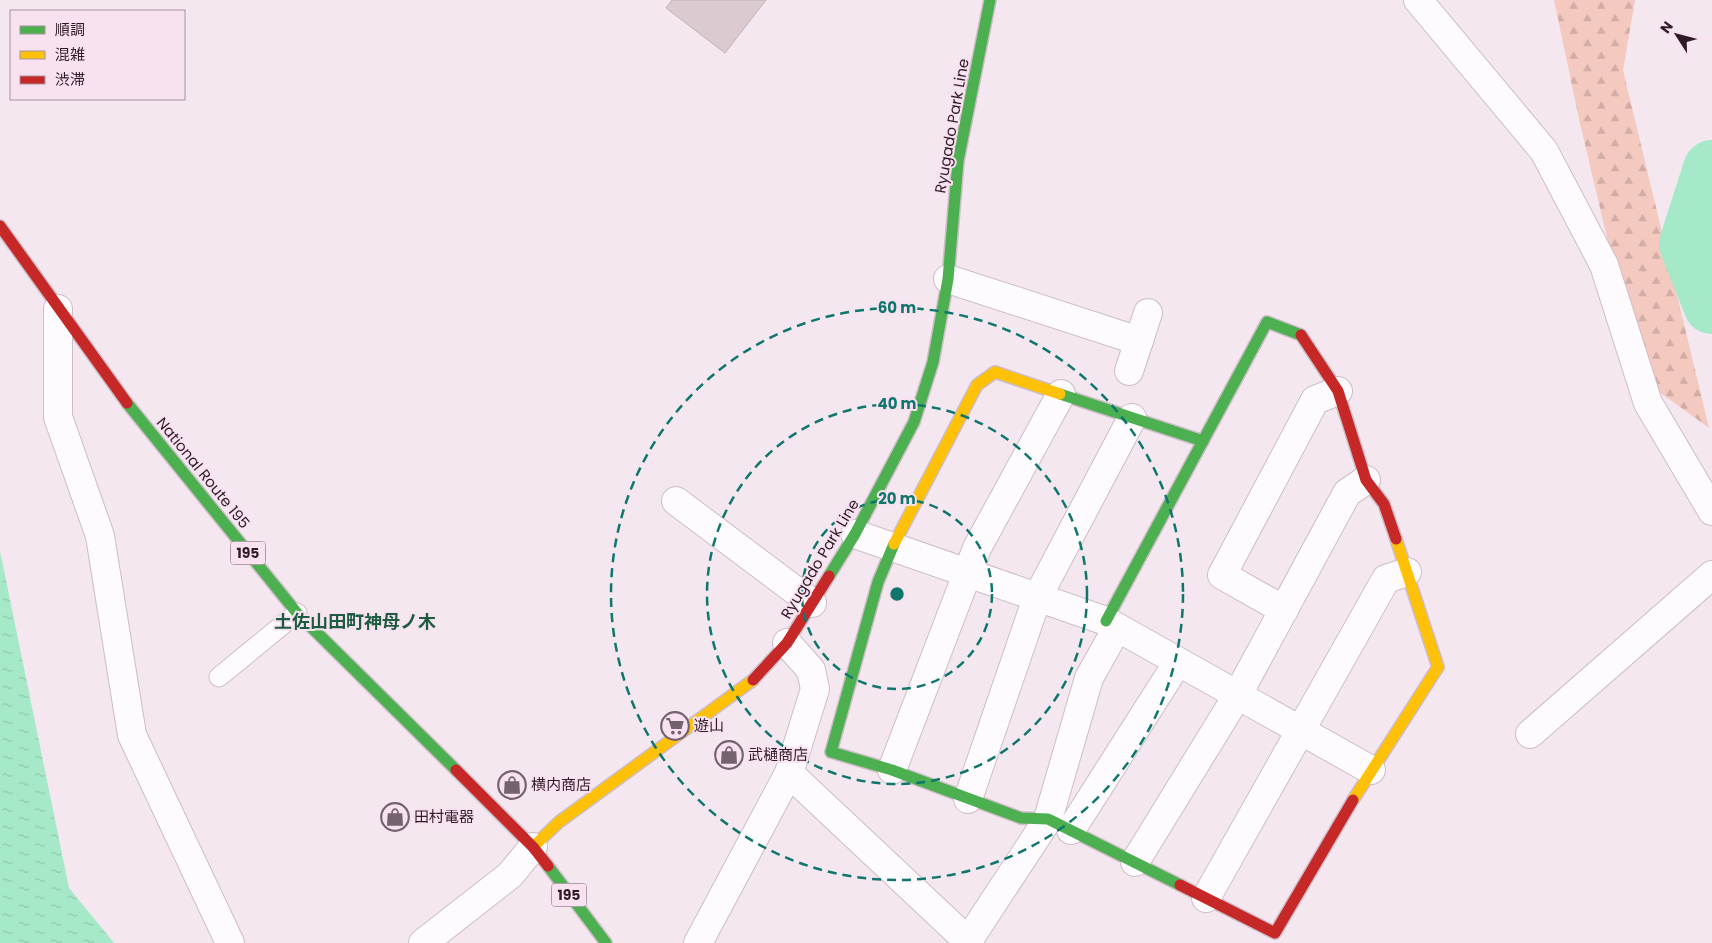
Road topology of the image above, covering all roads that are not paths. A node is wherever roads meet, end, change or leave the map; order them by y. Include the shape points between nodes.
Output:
1 (990, 0) edge
2 (1418, 0) edge
3 (0, 226) edge
4 (948, 279) junction
5 (58, 308) junction
6 (1148, 313) dead end
7 (1139, 341) junction
8 (1130, 371) dead end
9 (1338, 391) junction
10 (1061, 394) junction
11 (1132, 418) junction
12 (1203, 441) junction
13 (1366, 480) junction
14 (676, 502) dead end
15 (1712, 511) edge
16 (854, 534) junction
17 (892, 548) junction
18 (1407, 572) junction
19 (968, 574) junction
20 (1712, 575) edge
21 (1037, 598) junction
22 (812, 603) junction
23 (1284, 610) junction
24 (297, 613) junction
25 (1112, 625) junction
26 (787, 643) junction
27 (1178, 662) junction
28 (219, 677) dead end
29 (1237, 696) junction
30 (1301, 731) junction
31 (1530, 734) dead end
32 (892, 770) junction
33 (1371, 770) junction
34 (788, 772) junction
35 (968, 799) junction
36 (1060, 825) junction
37 (533, 847) junction
38 (1136, 862) junction
39 (1206, 898) junction
40 (969, 942) edge
41 (230, 943) edge
42 (423, 943) edge
43 (606, 943) edge
44 (698, 943) edge

1 - 4 main road, Ryugado Park Line via 958,161
2 - 15 street via 1544,152 1604,266 1648,403
3 - 5 main road, National Route 195 / 195
4 - 7 street
4 - 16 main road, Ryugado Park Line via 932,362 914,422
5 - 24 main road, National Route 195 / 195 via 127,403
5 - 41 street via 58,417 100,536 132,735
6 - 7 street
7 - 8 street
9 - 12 main road via 1299,333 1267,322
9 - 13 main road
9 - 23 street via 1315,400 1222,575
10 - 11 main road
10 - 17 main road via 995,372 977,385
10 - 19 street via 977,548
11 - 12 main road
11 - 21 street
12 - 25 main road
13 - 18 main road via 1384,504
13 - 23 street via 1347,493
14 - 22 street
16 - 17 street
16 - 22 main road, Ryugado Park Line
17 - 19 street
17 - 32 main road via 878,582 831,752
18 - 30 street via 1386,578
18 - 33 main road via 1438,666
19 - 21 street
19 - 32 street
20 - 31 street
21 - 25 street
21 - 35 street
22 - 26 main road, Ryugado Park Line
23 - 29 street
24 - 28 lane
24 - 37 main road, National Route 195 / 195
25 - 27 street
25 - 36 street via 1089,678
26 - 34 street via 811,670 815,688
26 - 37 main road, Ryugado Park Line via 757,677 559,822
27 - 29 street
27 - 36 street
29 - 30 street
29 - 38 street
30 - 33 street
30 - 39 street
32 - 35 main road
33 - 39 main road via 1275,933
34 - 40 street
34 - 44 street
35 - 36 main road via 1021,818
36 - 38 main road
36 - 40 street
37 - 42 street via 510,876
37 - 43 main road, National Route 195 / 195
38 - 39 main road

